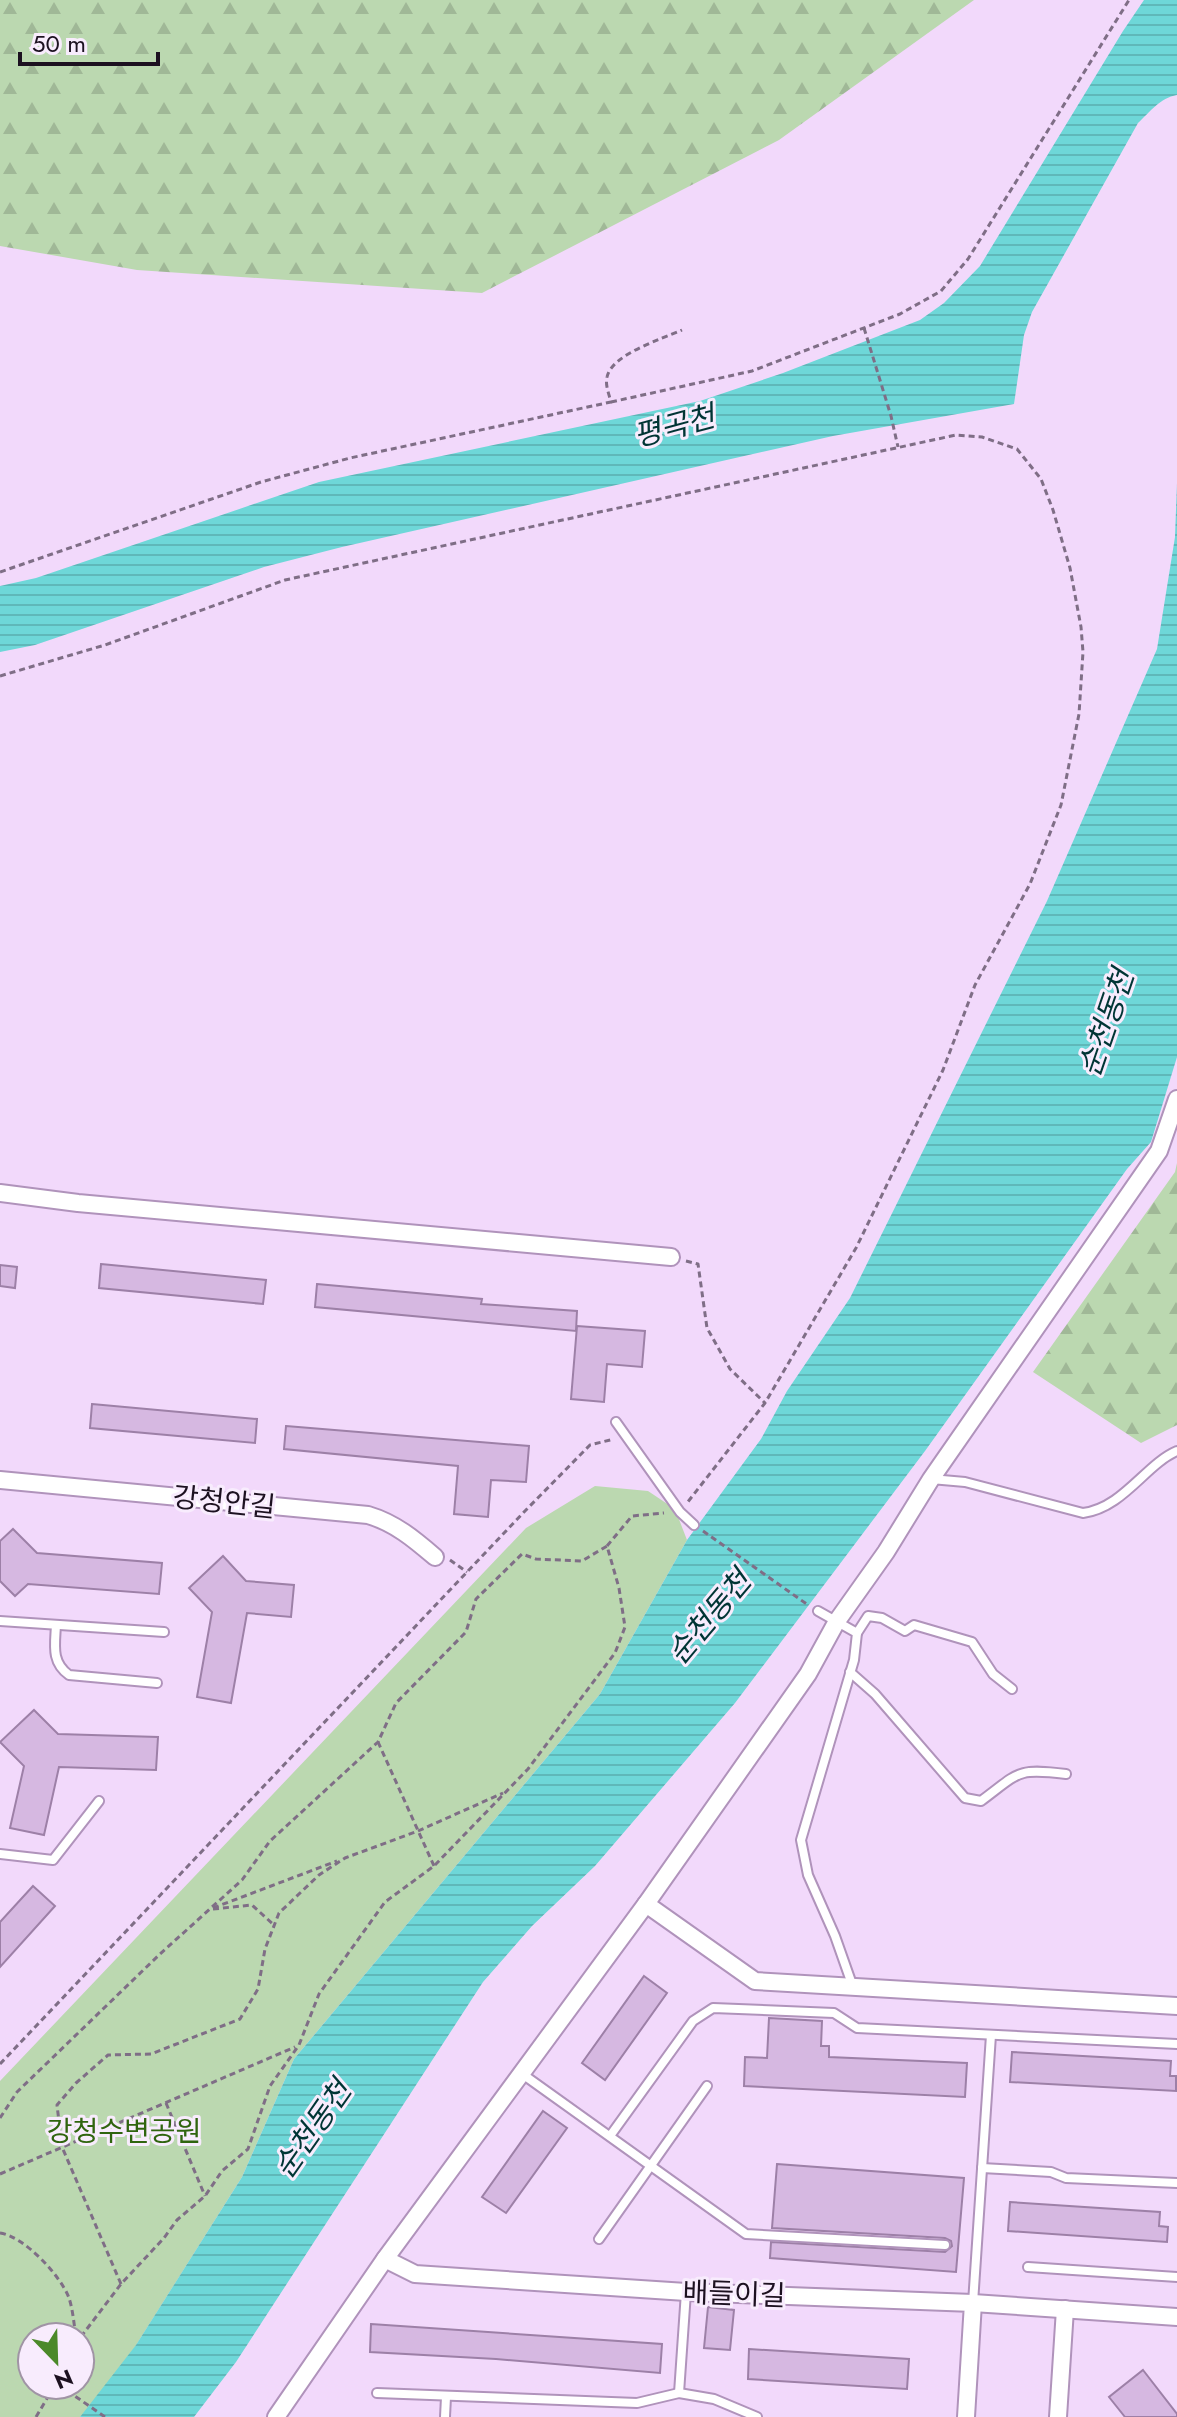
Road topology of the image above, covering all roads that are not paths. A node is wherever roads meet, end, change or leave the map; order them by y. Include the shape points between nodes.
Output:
1 (1177, 1099) edge
2 (0, 1193) edge
3 (671, 1257) road end
4 (616, 1422) dead end
5 (1177, 1451) edge
6 (931, 1479) junction
7 (0, 1480) edge
8 (694, 1525) road end
9 (435, 1557) dead end
10 (818, 1611) road end
11 (0, 1621) edge
12 (837, 1621) junction
13 (56, 1625) junction
14 (164, 1632) dead end
15 (857, 1633) junction
16 (850, 1672) junction
17 (157, 1683) dead end
18 (1012, 1689) dead end
19 (1066, 1774) dead end
20 (99, 1801) dead end
21 (0, 1854) edge
22 (646, 1904) junction
23 (853, 1988) junction
24 (1177, 2006) edge
25 (991, 2035) junction
26 (1177, 2044) edge
27 (521, 2072) junction
28 (707, 2086) dead end
29 (610, 2136) junction
30 (651, 2166) junction
31 (982, 2168) junction
32 (1177, 2183) edge
33 (599, 2239) dead end
34 (945, 2245) dead end
35 (385, 2259) junction
36 (1028, 2267) dead end
37 (1177, 2277) edge
38 (686, 2292) junction
39 (973, 2303) junction
40 (1065, 2309) junction
41 (1177, 2317) edge
42 (377, 2393) dead end
43 (679, 2393) junction
44 (446, 2397) junction
45 (276, 2417) edge
46 (445, 2417) edge
47 (757, 2417) edge
48 (966, 2417) edge
49 (1058, 2417) edge

1 - 6 street via 1159,1151
2 - 3 street
4 - 8 lane
5 - 6 lane via 1096,1511 1083,1513 965,1482
6 - 12 street
7 - 9 street, 강청안길 via 368,1515 407,1533
10 - 12 lane
11 - 13 lane
12 - 15 lane
12 - 22 street via 808,1674
13 - 14 lane
13 - 17 lane via 54,1652 59,1667 69,1675
15 - 16 lane
15 - 18 lane via 868,1616 905,1631 914,1625 972,1642 993,1674
16 - 19 lane via 965,1798 981,1801 1025,1771
16 - 23 lane via 801,1840 808,1875
20 - 21 lane via 53,1860
22 - 23 street via 755,1981
22 - 27 street
23 - 24 street
25 - 26 lane
25 - 29 lane via 857,2028 834,2013 713,2008 693,2021
25 - 31 lane
27 - 29 lane
27 - 35 street
28 - 30 lane
29 - 30 lane
30 - 33 lane
30 - 34 lane via 746,2234
31 - 32 lane
31 - 39 lane
35 - 38 street, 배들이길 via 415,2274
35 - 45 street
36 - 37 lane
38 - 39 street, 배들이길
38 - 43 lane
39 - 40 street, 배들이길
39 - 48 street
40 - 41 street, 배들이길
40 - 49 street
42 - 44 lane
43 - 44 lane via 637,2403
43 - 47 lane via 714,2399
44 - 46 lane

